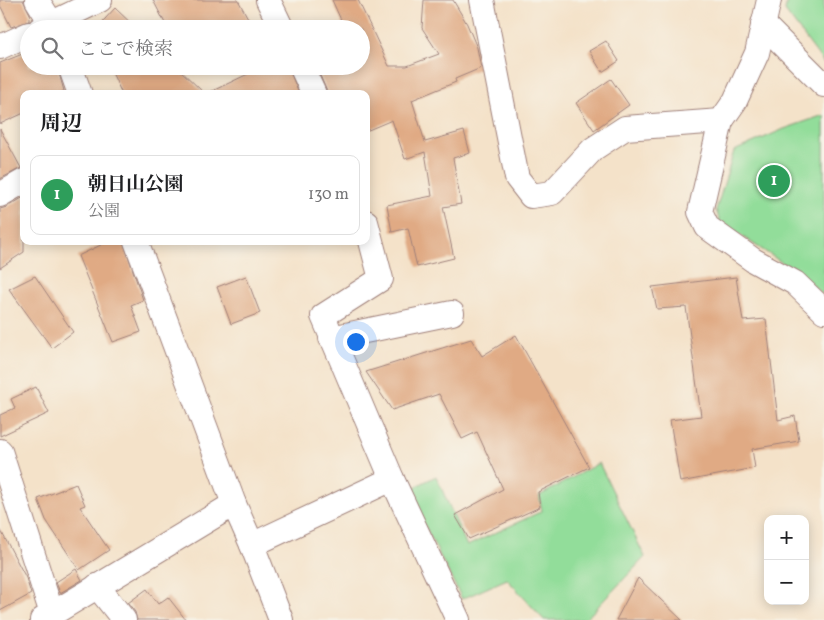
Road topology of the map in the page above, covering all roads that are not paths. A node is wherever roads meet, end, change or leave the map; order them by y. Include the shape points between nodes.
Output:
1 (37, 0) edge
2 (100, 0) edge
3 (268, 0) edge
4 (482, 0) edge
5 (769, 0) edge
6 (46, 20) edge
7 (62, 20) edge
8 (278, 20) edge
9 (763, 24) junction
10 (20, 38) edge
11 (0, 47) edge
12 (73, 75) edge
13 (305, 75) edge
14 (824, 85) edge
15 (79, 90) edge
16 (312, 90) edge
17 (721, 121) junction
18 (20, 183) edge
19 (0, 195) edge
20 (370, 237) edge
21 (137, 245) edge
22 (824, 311) edge
23 (452, 313) dead end
24 (331, 338) junction
25 (0, 451) edge
26 (392, 479) junction
27 (234, 504) junction
28 (252, 545) junction
29 (98, 586) junction
30 (47, 617) edge
31 (124, 620) edge
32 (281, 620) edge
33 (458, 620) edge

1 - 6 street
2 - 7 street
3 - 8 street
4 - 17 street via 517,178 531,196 552,193 593,149 625,128
5 - 9 street
9 - 14 street
9 - 17 street via 757,53
10 - 11 street
12 - 15 street
13 - 16 street
17 - 22 street via 700,212 708,227 753,260 795,283
18 - 19 street
20 - 24 street via 381,279 323,316
21 - 27 street
23 - 24 street
24 - 26 street
25 - 30 street
26 - 28 street
26 - 33 street
27 - 28 street
27 - 29 street
28 - 32 street
29 - 30 street
29 - 31 street

